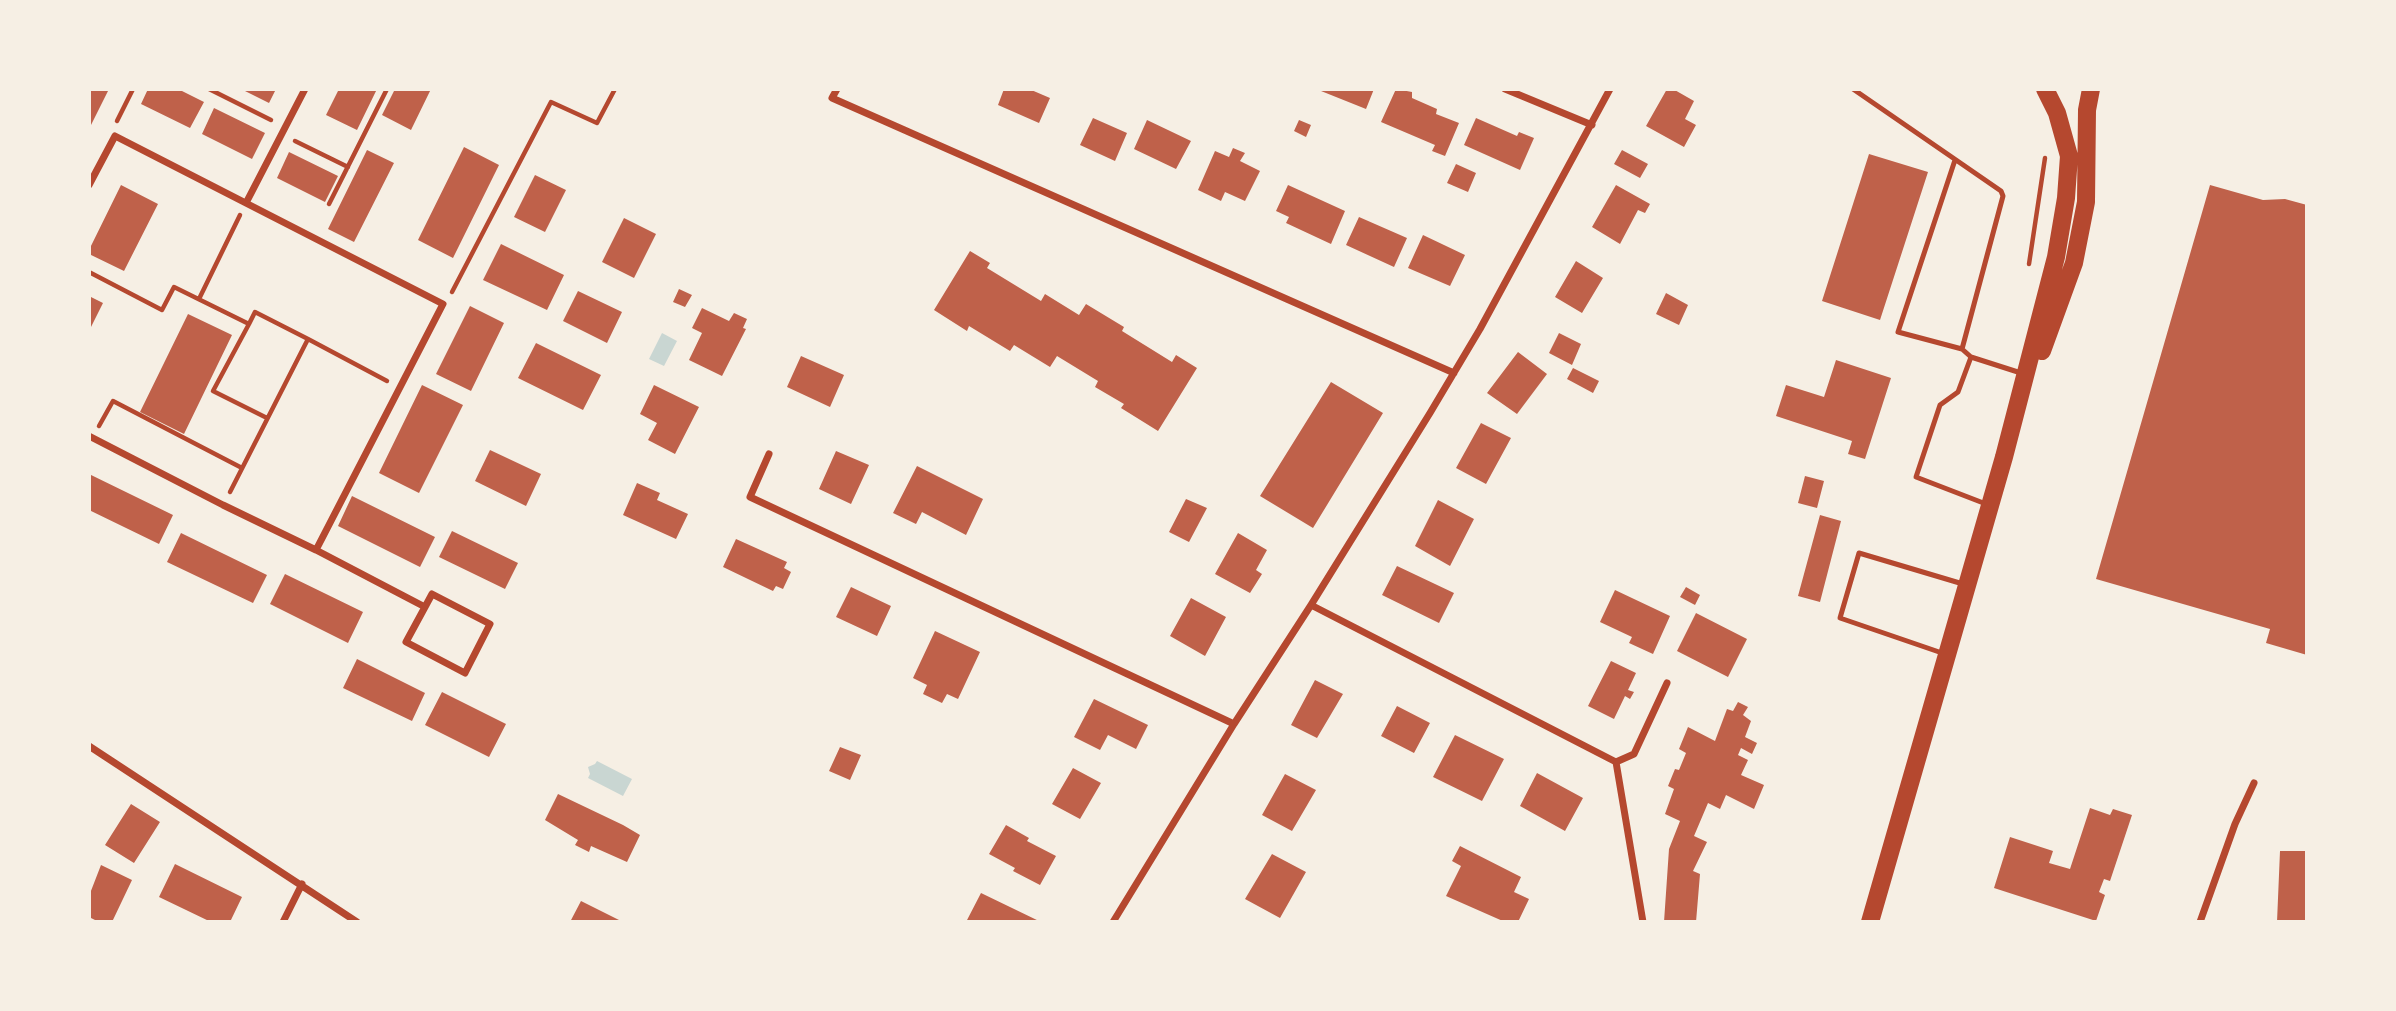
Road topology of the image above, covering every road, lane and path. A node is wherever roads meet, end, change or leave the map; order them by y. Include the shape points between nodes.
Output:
1 (132, 89) edge
2 (305, 89) edge
3 (387, 89) edge
4 (615, 89) edge
5 (837, 89) edge
6 (1506, 89) edge
7 (1610, 89) edge
8 (1853, 89) edge
9 (2045, 89) edge
10 (2091, 89) edge
11 (1592, 125) junction
12 (115, 136) junction
13 (1955, 160) junction
14 (89, 185) edge
15 (246, 203) junction
16 (329, 204) dead end
17 (89, 272) edge
18 (199, 299) junction
19 (443, 304) junction
20 (249, 324) junction
21 (308, 339) junction
22 (1962, 349) junction
23 (1971, 357) junction
24 (1454, 373) junction
25 (2026, 374) junction
26 (400, 388) junction
27 (267, 418) junction
28 (91, 437) edge
29 (769, 454) dead end
30 (2004, 457) junction
31 (242, 468) junction
32 (223, 505) junction
33 (1990, 506) junction
34 (316, 550) junction
35 (1966, 585) junction
36 (1311, 605) junction
37 (425, 607) junction
38 (1947, 654) junction
39 (1667, 683) dead end
40 (1234, 724) junction
41 (89, 746) edge
42 (1616, 762) junction
43 (2254, 783) dead end
44 (302, 884) junction
45 (282, 922) edge
46 (357, 922) edge
47 (1113, 922) edge
48 (1643, 922) edge
49 (1870, 922) edge
50 (2200, 922) edge

1 - 12 path via 115,125
2 - 15 street
3 - 16 path
4 - 19 path via 597,124 551,102 458,285
5 - 24 street via 832,98
6 - 11 street
7 - 11 street
8 - 13 lane
9 - 25 main road via 2069,156 2056,257
10 - 30 main road via 2086,202 2074,263
11 - 24 street
12 - 14 street
12 - 15 street
13 - 22 lane via 2003,196
13 - 22 lane via 1898,331
15 - 18 path
15 - 19 street
17 - 18 path via 162,310 174,286
18 - 20 path
19 - 26 street
20 - 21 path via 255,312
20 - 27 path via 213,391
21 - 26 path
21 - 27 path
22 - 23 lane
23 - 25 lane
23 - 33 lane via 1958,392 1940,405 1916,477
24 - 36 street
25 - 30 main road
26 - 34 street
27 - 31 path
28 - 31 path via 113,401
28 - 32 street
29 - 40 street via 750,496
30 - 33 main road
31 - 32 path
32 - 34 street
33 - 35 main road
34 - 37 street
35 - 38 main road
35 - 38 lane via 1859,553 1840,618
36 - 40 street
36 - 42 street
37 - 37 street via 406,642 465,673 490,624 432,594
38 - 49 main road
39 - 42 street via 1634,754
40 - 47 street
41 - 44 street
42 - 48 street
43 - 50 street
44 - 45 street
44 - 46 street

